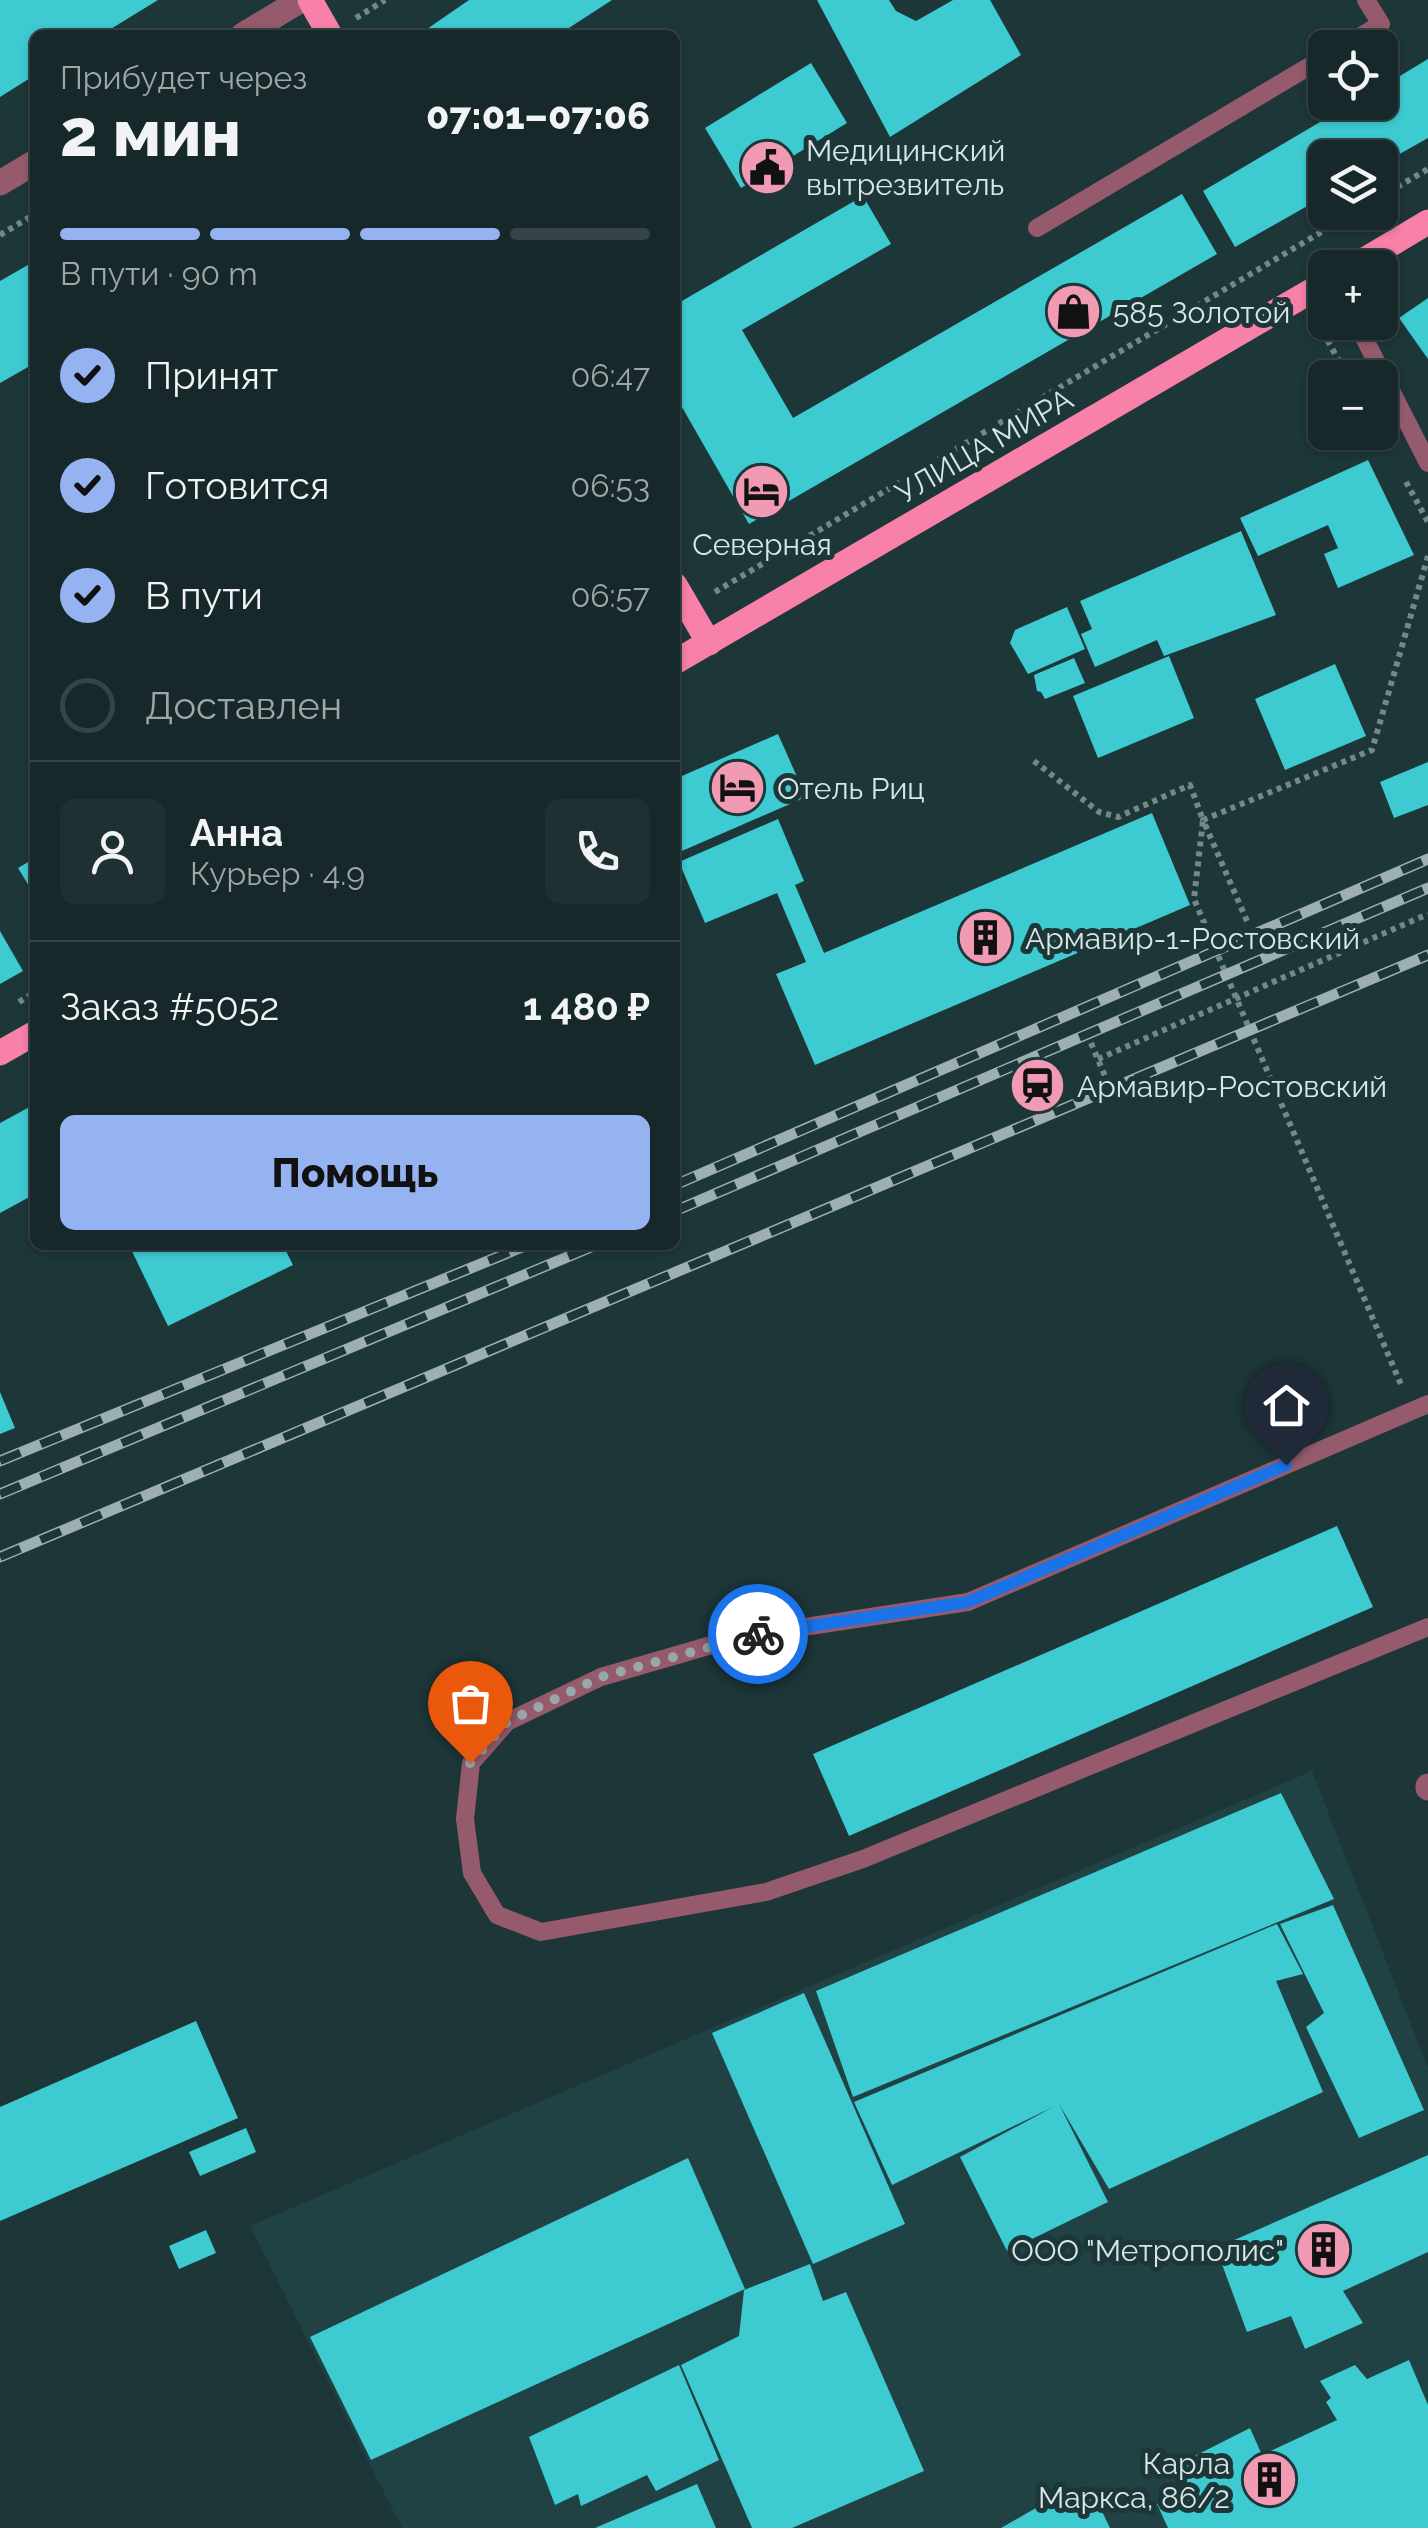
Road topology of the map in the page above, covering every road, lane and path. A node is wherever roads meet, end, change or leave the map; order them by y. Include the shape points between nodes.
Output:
1 (301, 0) edge
2 (310, 0) edge
3 (1366, 0) edge
4 (251, 30) edge
5 (327, 30) edge
6 (1371, 30) edge
7 (1308, 67) edge
8 (30, 165) edge
9 (1428, 169) edge
10 (0, 183) edge
11 (1398, 187) edge
12 (30, 217) edge
13 (1428, 222) edge
14 (1037, 228) dead end
15 (1324, 230) edge
16 (0, 235) edge
17 (1382, 250) edge
18 (1308, 293) edge
19 (1367, 340) edge
20 (1421, 430) edge
21 (1428, 463) edge
22 (1428, 556) edge
23 (680, 593) edge
24 (689, 607) junction
25 (709, 643) junction
26 (680, 659) edge
27 (1034, 761) dead end
28 (1203, 820) junction
29 (1428, 914) edge
30 (1247, 921) dead end
31 (1236, 998) junction
32 (30, 1036) edge
33 (1091, 1044) dead end
34 (0, 1053) edge
35 (1098, 1059) junction
36 (1105, 1076) dead end
37 (1405, 1393) dead end
38 (1428, 1404) edge
39 (1428, 1627) edge

1 - 4 street
2 - 5 main road
3 - 6 lane via 1381,24
7 - 14 lane
8 - 10 street
9 - 11 path
12 - 16 path
13 - 17 main road
15 - 24 path
18 - 25 main road, УЛИЦА МИРА
19 - 20 lane
20 - 21 lane
22 - 28 path via 1372,750
23 - 24 main road
24 - 25 main road
25 - 26 main road, УЛИЦА МИРА
27 - 28 path via 1108,816 1190,785
28 - 30 path
28 - 31 path via 1194,899
29 - 31 path
31 - 35 path
31 - 37 path
32 - 34 main road
33 - 35 path
35 - 36 path
38 - 39 lane via 968,1602 739,1637 601,1677 507,1722 470,1763 465,1819 472,1873 497,1915 541,1932 766,1892 863,1860

